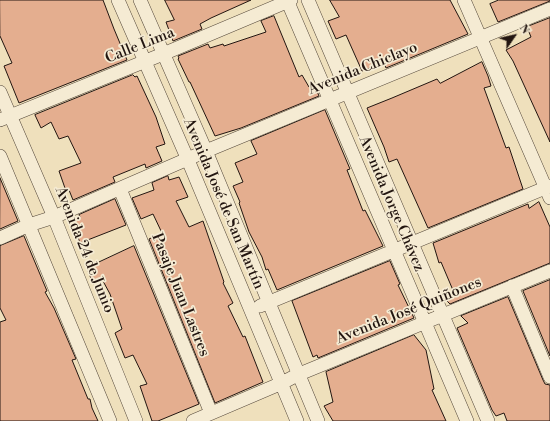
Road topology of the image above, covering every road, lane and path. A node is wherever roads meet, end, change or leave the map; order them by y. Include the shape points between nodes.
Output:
1 (118, 0) edge
2 (140, 0) edge
3 (288, 0) edge
4 (308, 0) edge
5 (464, 0) edge
6 (550, 9) edge
7 (480, 38) junction
8 (163, 54) junction
9 (144, 61) junction
10 (0, 92) edge
11 (348, 93) junction
12 (330, 100) junction
13 (5, 118) edge
14 (206, 152) junction
15 (0, 156) edge
16 (188, 160) junction
17 (120, 189) junction
18 (549, 191) edge
19 (54, 217) junction
20 (29, 225) junction
21 (0, 238) edge
22 (411, 242) junction
23 (394, 250) junction
24 (550, 271) edge
25 (512, 286) junction
26 (268, 302) junction
27 (250, 309) junction
28 (443, 315) junction
29 (424, 322) junction
30 (297, 375) junction
31 (550, 377) edge
32 (282, 383) junction
33 (211, 413) junction
34 (110, 421) edge
35 (136, 421) edge
36 (193, 421) edge
37 (297, 421) edge
38 (318, 421) edge
39 (467, 421) edge
40 (488, 421) edge

1 - 9 street, Avenida José de San Martín
2 - 8 street, Avenida José de San Martín
3 - 8 street, Calle Lima
3 - 12 street, Avenida Jorge Chávez
4 - 11 street, Avenida Jorge Chávez
5 - 7 street
6 - 7 street, Avenida Chiclayo
7 - 11 street, Avenida Chiclayo
7 - 18 street
8 - 9 street, Calle Lima
8 - 14 street, Avenida José de San Martín
9 - 13 street, Calle Lima
9 - 16 street, Avenida José de San Martín
10 - 13 street, Avenida 24 de Junio
11 - 12 street, Avenida Chiclayo
11 - 22 street, Avenida Jorge Chávez
12 - 14 street, Avenida Chiclayo
12 - 23 street, Avenida Jorge Chávez
13 - 19 street, Avenida 24 de Junio
14 - 16 street, Avenida Chiclayo
14 - 26 street, Avenida José de San Martín
15 - 20 street
16 - 17 street, Avenida Chiclayo
16 - 27 street, Avenida José de San Martín
17 - 19 street, Avenida Chiclayo
17 - 33 street, Pasaje Juan Lastres
18 - 22 street
19 - 20 street, Avenida Chiclayo
19 - 35 street, Avenida 24 de Junio
20 - 21 street, Avenida Chiclayo
20 - 34 street
22 - 23 street
22 - 28 street, Avenida Jorge Chávez
23 - 26 street
23 - 29 street, Avenida Jorge Chávez
24 - 25 street, Avenida José Quiñones
25 - 28 street, Avenida José Quiñones
25 - 31 street
26 - 27 street
26 - 30 street, Avenida José de San Martín
27 - 32 street, Avenida José de San Martín
28 - 29 street, Avenida José Quiñones
28 - 40 street, Avenida Jorge Chávez
29 - 30 street, Avenida José Quiñones
29 - 39 street, Avenida Jorge Chávez
30 - 32 street, Avenida José Quiñones
30 - 38 street, Avenida José de San Martín
32 - 33 street, Avenida José Quiñones
32 - 37 street, Avenida José de San Martín
33 - 36 street, Avenida José Quiñones

